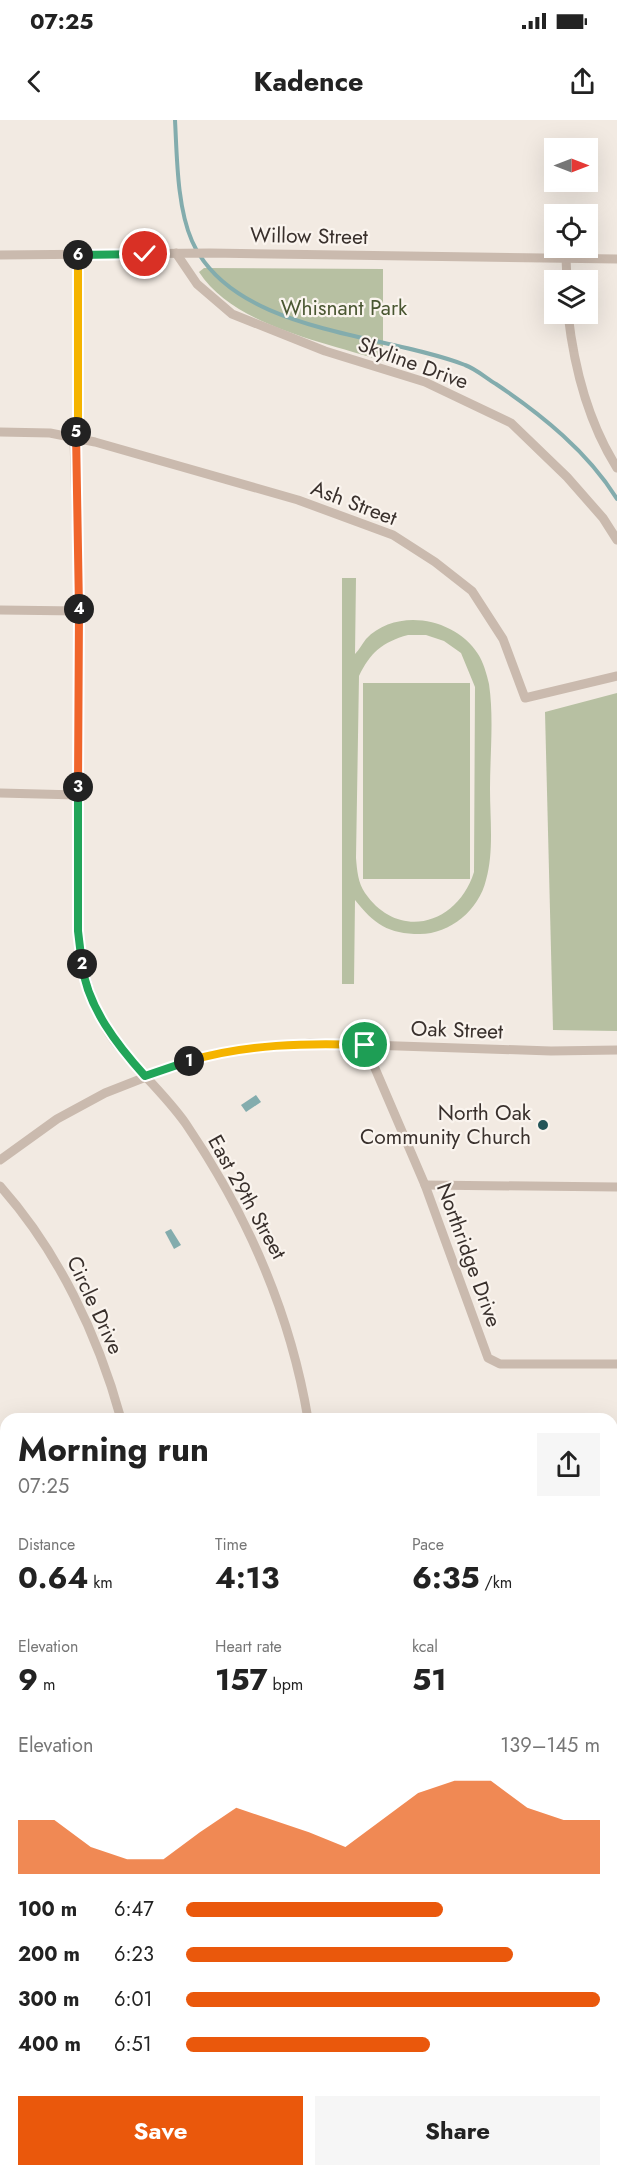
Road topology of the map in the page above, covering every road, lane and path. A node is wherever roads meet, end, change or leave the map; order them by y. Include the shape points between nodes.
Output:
1 (180, 253) junction
2 (0, 255) edge
3 (78, 255) junction
4 (544, 258) edge
5 (566, 258) joint
6 (617, 259) edge
7 (567, 270) edge
8 (569, 324) edge
9 (0, 432) edge
10 (74, 439) junction
11 (617, 468) edge
12 (617, 540) edge
13 (0, 610) edge
14 (79, 611) junction
15 (617, 676) edge
16 (0, 793) edge
17 (78, 795) junction
18 (365, 1045) junction
19 (617, 1050) edge
20 (145, 1076) junction
21 (0, 1160) edge
22 (425, 1185) junction
23 (0, 1186) edge
24 (617, 1187) edge
25 (617, 1364) edge
26 (119, 1413) edge
27 (307, 1413) edge

1 - 3 street, Willow Street
1 - 4 street, Willow Street
1 - 12 street, Skyline Drive via 197,284 249,323 425,382 511,423 567,477
2 - 3 street, Willow Street
3 - 10 street, East 29th Street via 78,421
5 - 6 street, Willow Street
5 - 7 street
8 - 11 street via 585,398
9 - 10 street, Ash Street via 50,433
10 - 14 street, East 29th Street
10 - 15 street, Ash Street via 298,500 393,535 472,591 503,639 525,698
13 - 14 street
14 - 17 street, East 29th Street
16 - 17 street
17 - 20 street, East 29th Street via 78,931 82,969 113,1039
18 - 19 street, Oak Street
18 - 20 street, Oak Street via 310,1043 217,1053
18 - 22 street, Northridge Drive
20 - 21 street, Oak Street via 57,1119
20 - 27 street, East 29th Street via 184,1122 248,1228 288,1328
22 - 24 street
22 - 25 street, Northridge Drive via 488,1358 501,1364
23 - 26 street, Circle Drive via 61,1269 102,1360

